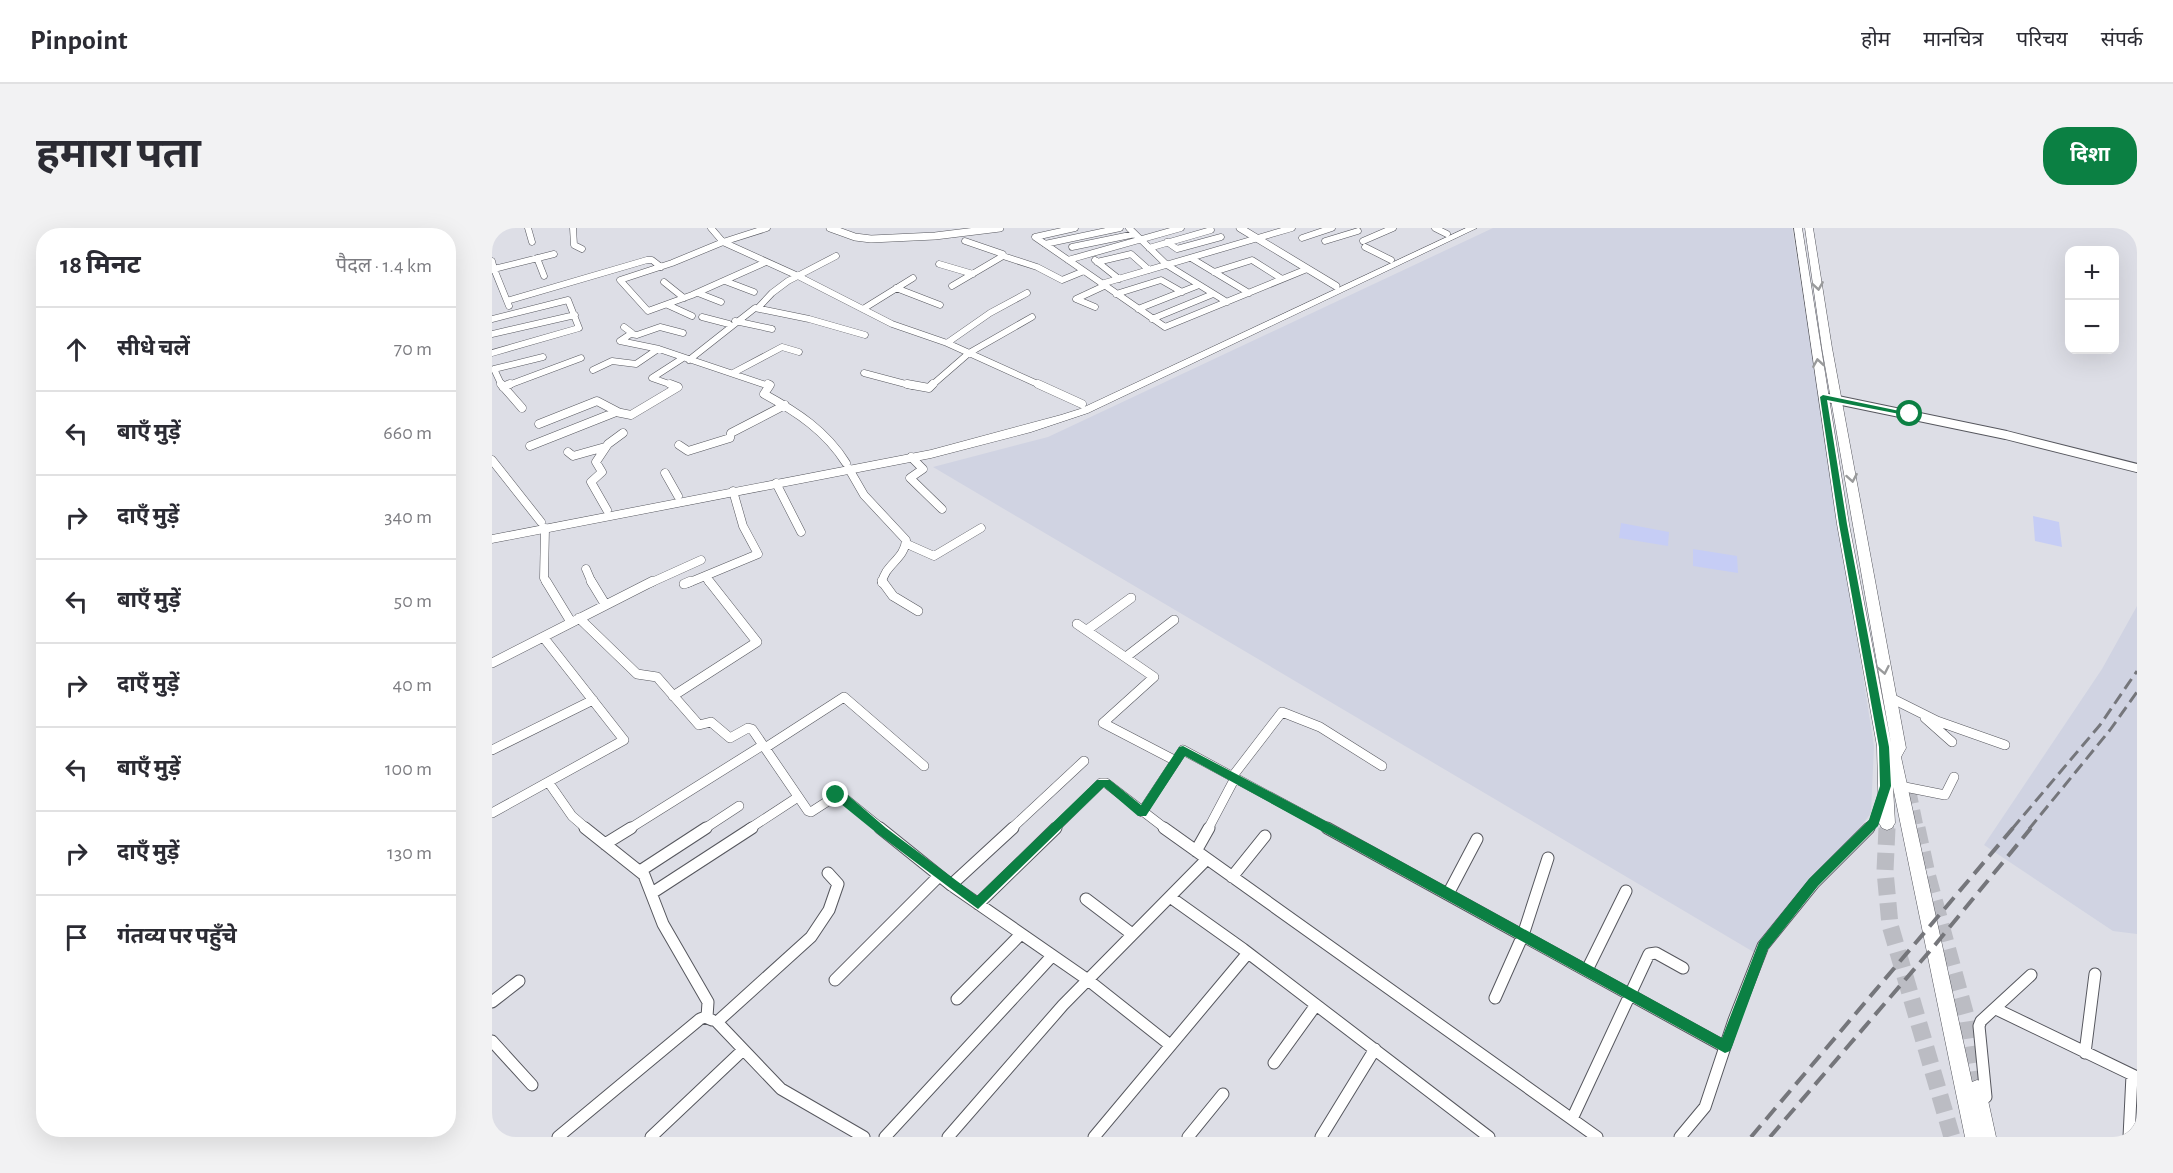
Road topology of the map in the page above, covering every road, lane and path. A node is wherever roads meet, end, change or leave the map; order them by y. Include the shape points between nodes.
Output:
1 (528, 228) edge
2 (573, 228) edge
3 (711, 228) edge
4 (767, 228) edge
5 (830, 228) edge
6 (1000, 228) edge
7 (1075, 228) edge
8 (1120, 228) edge
9 (1129, 228) edge
10 (1155, 228) edge
11 (1181, 228) edge
12 (1240, 228) edge
13 (1332, 228) edge
14 (1393, 228) edge
15 (1435, 228) edge
16 (1461, 228) edge
17 (1473, 228) edge
18 (1798, 228) edge
19 (1809, 228) edge
20 (1210, 229) edge
21 (1287, 229) edge
22 (1355, 229) edge
23 (1136, 234) junction
24 (1162, 234) junction
25 (1447, 234) junction
26 (1221, 237) junction
27 (1302, 238) dead end
28 (1371, 238) junction
29 (1256, 239) junction
30 (1141, 240) junction
31 (532, 242) dead end
32 (723, 242) junction
33 (965, 242) dead end
34 (1325, 242) dead end
35 (1167, 243) junction
36 (1045, 244) junction
37 (1234, 245) junction
38 (1071, 248) dead end
39 (1149, 248) junction
40 (582, 249) dead end
41 (554, 254) dead end
42 (1087, 254) junction
43 (836, 256) dead end
44 (1003, 256) junction
45 (537, 258) junction
46 (1191, 258) junction
47 (1068, 260) junction
48 (1391, 260) junction
49 (492, 261) edge
50 (766, 262) junction
51 (1097, 262) junction
52 (939, 264) dead end
53 (1167, 265) junction
54 (661, 267) junction
55 (493, 269) edge
56 (1307, 269) junction
57 (1149, 270) junction
58 (1084, 271) junction
59 (1214, 272) junction
60 (973, 274) junction
61 (544, 276) dead end
62 (798, 276) junction
63 (913, 278) dead end
64 (1119, 279) junction
65 (1282, 279) junction
66 (725, 281) junction
67 (663, 282) dead end
68 (1103, 285) junction
69 (1199, 285) junction
70 (952, 286) dead end
71 (1336, 286) junction
72 (896, 288) junction
73 (698, 292) junction
74 (754, 292) dead end
75 (1182, 292) junction
76 (1028, 293) dead end
77 (1249, 293) junction
78 (1116, 294) junction
79 (1213, 294) junction
80 (684, 298) junction
81 (507, 301) junction
82 (721, 302) dead end
83 (1227, 302) junction
84 (668, 304) junction
85 (940, 305) dead end
86 (1095, 307) dead end
87 (758, 308) junction
88 (863, 309) junction
89 (1138, 309) junction
90 (512, 314) junction
91 (575, 315) junction
92 (692, 316) dead end
93 (702, 316) dead end
94 (1032, 317) dead end
95 (492, 319) edge
96 (1152, 319) junction
97 (732, 322) junction
98 (624, 327) dead end
99 (772, 329) dead end
100 (683, 333) dead end
101 (492, 334) edge
102 (631, 334) junction
103 (865, 335) dead end
104 (947, 343) junction
105 (658, 349) junction
106 (799, 352) dead end
107 (492, 353) edge
108 (969, 353) junction
109 (543, 357) dead end
110 (581, 358) dead end
111 (686, 359) junction
112 (493, 367) edge
113 (593, 370) dead end
114 (734, 373) junction
115 (864, 373) dead end
116 (503, 387) junction
117 (1823, 397) junction
118 (1836, 400) junction
119 (1082, 404) junction
120 (785, 405) junction
121 (522, 408) dead end
122 (618, 412) junction
123 (539, 424) dead end
124 (623, 433) dead end
125 (679, 445) dead end
126 (530, 446) dead end
127 (605, 447) junction
128 (568, 452) dead end
129 (911, 457) junction
130 (492, 460) edge
131 (848, 466) junction
132 (2137, 468) edge
133 (664, 473) dead end
134 (776, 483) junction
135 (733, 491) junction
136 (678, 496) junction
137 (942, 509) dead end
138 (607, 510) junction
139 (543, 525) junction
140 (981, 528) dead end
141 (492, 532) edge
142 (801, 532) dead end
143 (492, 539) edge
144 (907, 544) junction
145 (701, 560) dead end
146 (586, 569) dead end
147 (705, 576) junction
148 (684, 584) dead end
149 (1131, 598) dead end
150 (605, 604) junction
151 (918, 611) dead end
152 (575, 620) junction
153 (1174, 620) dead end
154 (1077, 624) dead end
155 (1087, 630) junction
156 (544, 638) junction
157 (492, 651) edge
158 (1126, 657) junction
159 (494, 662) edge
160 (673, 696) junction
161 (1889, 697) junction
162 (593, 700) junction
163 (1919, 712) junction
164 (1952, 742) dead end
165 (2005, 745) dead end
166 (764, 746) junction
167 (492, 750) edge
168 (1892, 752) junction
169 (1084, 761) dead end
170 (1176, 761) junction
171 (924, 766) dead end
172 (1382, 766) dead end
173 (1233, 777) junction
174 (1954, 777) dead end
175 (549, 783) junction
176 (1901, 788) junction
177 (798, 797) junction
178 (739, 806) dead end
179 (1142, 812) junction
180 (492, 813) edge
181 (1887, 823) tunnel mouth
182 (1265, 836) dead end
183 (1477, 839) dead end
184 (605, 844) junction
185 (1196, 851) junction
186 (1548, 858) dead end
187 (1207, 859) junction
188 (640, 871) junction
189 (828, 873) dead end
190 (939, 876) junction
191 (1232, 877) junction
192 (951, 885) junction
193 (1626, 891) dead end
194 (652, 893) junction
195 (1448, 894) junction
196 (1170, 897) junction
197 (1086, 900) dead end
198 (978, 904) junction
199 (1021, 934) junction
200 (1132, 934) junction
201 (1523, 935) junction
202 (1248, 953) junction
203 (1052, 956) junction
204 (1683, 968) dead end
205 (1587, 970) junction
206 (2095, 974) dead end
207 (2031, 975) dead end
208 (834, 980) dead end
209 (1088, 980) junction
210 (519, 981) dead end
211 (1631, 995) junction
212 (1495, 998) dead end
213 (957, 999) dead end
214 (492, 1002) edge
215 (1316, 1005) junction
216 (1996, 1009) junction
217 (712, 1020) junction
218 (492, 1041) edge
219 (1170, 1045) junction
220 (1725, 1047) junction
221 (1375, 1049) junction
222 (743, 1050) junction
223 (2085, 1053) junction
224 (1274, 1064) dead end
225 (2135, 1076) edge
226 (532, 1085) dead end
227 (1977, 1089) tunnel mouth
228 (1223, 1094) dead end
229 (1572, 1119) junction
230 (1981, 1133) edge
231 (558, 1137) edge
232 (651, 1137) edge
233 (864, 1137) edge
234 (885, 1137) edge
235 (948, 1137) edge
236 (1095, 1137) edge
237 (1188, 1137) edge
238 (1321, 1137) edge
239 (1489, 1137) edge
240 (1597, 1137) edge
241 (1680, 1137) edge
242 (2129, 1137) edge

1 - 31 street
2 - 40 street via 574,245
3 - 32 street
4 - 32 street
5 - 6 street via 871,239
7 - 36 street via 1035,236
8 - 36 street
9 - 23 street
10 - 24 street
11 - 24 street
12 - 29 street
13 - 27 street
14 - 28 street
15 - 25 street
16 - 25 highway
17 - 129 highway via 1084,411 1010,436
117 -> 18 main road
19 -> 118 main road
20 - 26 street
20 - 35 street
21 - 29 street
22 - 28 street
22 - 34 street
23 - 30 street
23 - 38 street
24 - 30 street
25 - 48 highway
26 - 35 street via 1176,249
26 - 37 street
28 - 48 street via 1364,244
29 - 37 street
29 - 56 street
30 - 39 street
30 - 42 street
32 - 50 street
32 - 54 street
33 - 44 street
35 - 39 street
36 - 47 street
37 - 46 street
39 - 53 street
41 - 45 street
42 - 47 street
42 - 51 street
43 - 62 street
44 - 58 street via 1062,280
44 - 60 street
45 - 55 street
45 - 61 street
46 - 53 street
46 - 59 street
47 - 58 street
48 - 71 highway
49 - 55 street
50 - 62 street
50 - 66 street
51 - 57 street via 1131,254
51 - 64 street
52 - 60 street
53 - 57 street
53 - 69 street
54 - 81 street via 647,260
54 - 84 street via 620,280 647,310
55 - 81 street
56 - 65 street
56 - 71 street
57 - 64 street
58 - 68 street
59 - 65 street via 1252,260
59 - 77 street
60 - 70 street
62 - 87 street via 772,292
62 - 88 street
63 - 72 street
64 - 68 street
65 - 77 street
66 - 73 street
66 - 74 street
67 - 80 street
68 - 78 street
68 - 86 street via 1076,299
69 - 75 street
69 - 79 street
71 - 119 highway
72 - 85 street
72 - 88 street
73 - 80 street
73 - 82 street
75 - 78 street via 1161,280
75 - 89 street
76 - 104 street
77 - 83 street
78 - 89 street
79 - 83 street
79 - 96 street
80 - 84 street
81 - 90 street
83 - 96 street via 1167,327
84 - 92 street
87 - 97 street
87 - 103 street
88 - 104 street via 892,324
89 - 96 street
90 - 91 street via 568,300
90 - 95 street
91 - 101 street
91 - 107 street via 578,329
93 - 97 street
94 - 108 street
97 - 99 street
97 - 111 street via 702,351
98 - 102 street
100 - 102 street via 660,327
102 - 105 street via 620,341
104 - 108 street
105 - 111 street
105 - 113 street via 636,364 612,361
106 - 114 street via 782,347
108 - 115 street via 926,389
108 - 119 street
109 - 112 street
110 - 116 street
111 - 114 street
111 - 122 street via 652,378 678,387 631,415
112 - 116 street
114 - 120 street via 770,385 764,394
116 - 121 street
117 - 118 street
117 - 168 main road via 1843,524
118 - 132 street via 2006,435
118 -> 161 main road
119 - 131 highway via 991,435
120 - 125 street via 731,433 730,438 688,452
120 - 131 street via 830,439
122 - 123 street via 597,401
122 - 126 street
124 - 127 street
127 - 128 street via 575,456
127 - 138 street via 596,462 602,472 591,482
129 - 131 highway
129 - 137 street via 923,470 910,478
130 - 139 street
131 - 134 highway
131 - 136 highway
131 - 144 street via 864,495
133 - 136 street
134 - 135 highway
134 - 142 street
135 - 139 highway
135 - 147 street via 743,526 758,554
136 - 138 highway
138 - 139 highway
139 - 141 highway
139 - 143 highway
139 - 152 street via 544,578
140 - 144 street via 934,556
144 - 151 street via 901,557 883,575 882,582 893,596
145 - 150 street
146 - 150 street
147 - 148 street
147 - 160 street via 756,642
149 - 155 street
150 - 152 street
152 - 156 street
152 - 160 street via 637,674 657,677
153 - 158 street
154 - 155 street
155 - 158 street
156 - 159 street
156 - 162 street
157 - 159 street
158 - 170 street via 1154,678 1102,722
160 - 166 street via 699,725 711,722 730,738 750,728
161 - 163 street
161 - 168 main road
162 - 167 street
162 - 175 street via 624,740
163 - 164 street
163 - 165 street
166 - 171 street via 844,697
166 - 177 street
166 - 184 street
168 - 176 main road
169 - 192 street
170 - 173 street via 1183,750
170 - 179 street
172 - 173 street via 1336,737 1282,712
173 - 185 street
173 - 195 street
174 - 176 street via 1946,795
175 - 180 street
175 - 184 street via 572,816
176 - 181 main road
176 - 220 street via 1874,822 1814,883 1763,946
176 - 230 main road
177 - 190 street via 809,812 839,794
177 - 194 street
178 - 188 street
179 - 185 street
179 - 198 street via 1101,783
182 - 191 street
183 - 195 street
184 - 188 street
185 - 187 street
186 - 201 street
187 - 191 street
187 - 196 street
188 - 194 street
189 - 217 street via 838,884 829,910 811,937
190 - 192 street
190 - 208 street
191 - 229 street
192 - 198 street
193 - 205 street
194 - 217 street via 663,924 708,1002
195 - 201 street
196 - 200 street
196 - 202 street
197 - 200 street
198 - 199 street
199 - 203 street
199 - 213 street
200 - 209 street
201 - 205 street
201 - 212 street
202 - 215 street
202 - 219 street
203 - 209 street
203 - 234 street
204 - 211 street via 1652,952
205 - 211 street
206 - 223 street
207 - 216 street
209 - 219 street
209 - 235 street
210 - 214 street
211 - 220 street
211 - 229 street
215 - 221 street
215 - 224 street
216 - 223 street
216 - 230 street via 1981,1022 1978,1033 1988,1106
217 - 222 street
217 - 231 street via 700,1019
218 - 226 street
219 - 236 street
220 - 241 street via 1705,1107
221 - 238 street
221 - 239 street
222 - 232 street
222 - 233 street via 781,1089
223 - 225 street
225 - 242 street
227 - 230 main road
228 - 237 street
229 - 240 street

